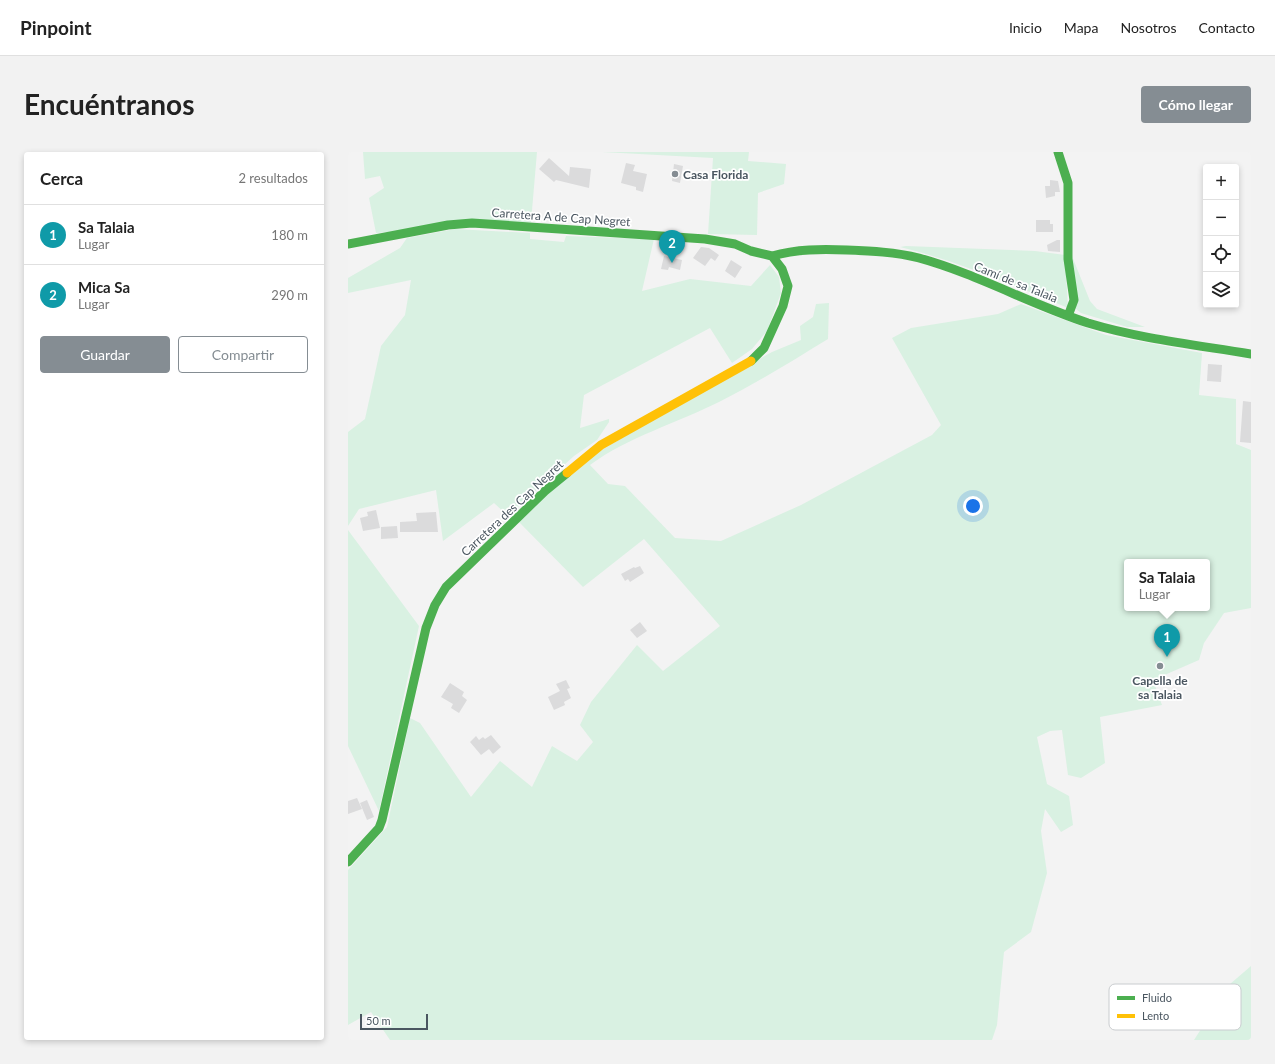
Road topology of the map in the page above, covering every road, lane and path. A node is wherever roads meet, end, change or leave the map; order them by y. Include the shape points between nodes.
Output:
1 (1058, 152) edge
2 (348, 244) edge
3 (772, 256) junction
4 (1068, 316) junction
5 (1251, 354) edge
6 (348, 862) edge

1 - 4 street via 1068,183 1068,259 1074,300
2 - 3 street, Carretera A de Cap Negret via 448,225 472,223 705,239 735,244
3 - 4 street, Camí de sa Talaia via 793,250 817,249 883,252 919,258 956,270
3 - 6 street, Carretera des Cap Negret via 782,269 788,286 783,306 764,348 752,360 601,445 544,491 446,588 434,605 426,628 382,820 379,828
4 - 5 street, Camí de sa Talaia via 1128,333

